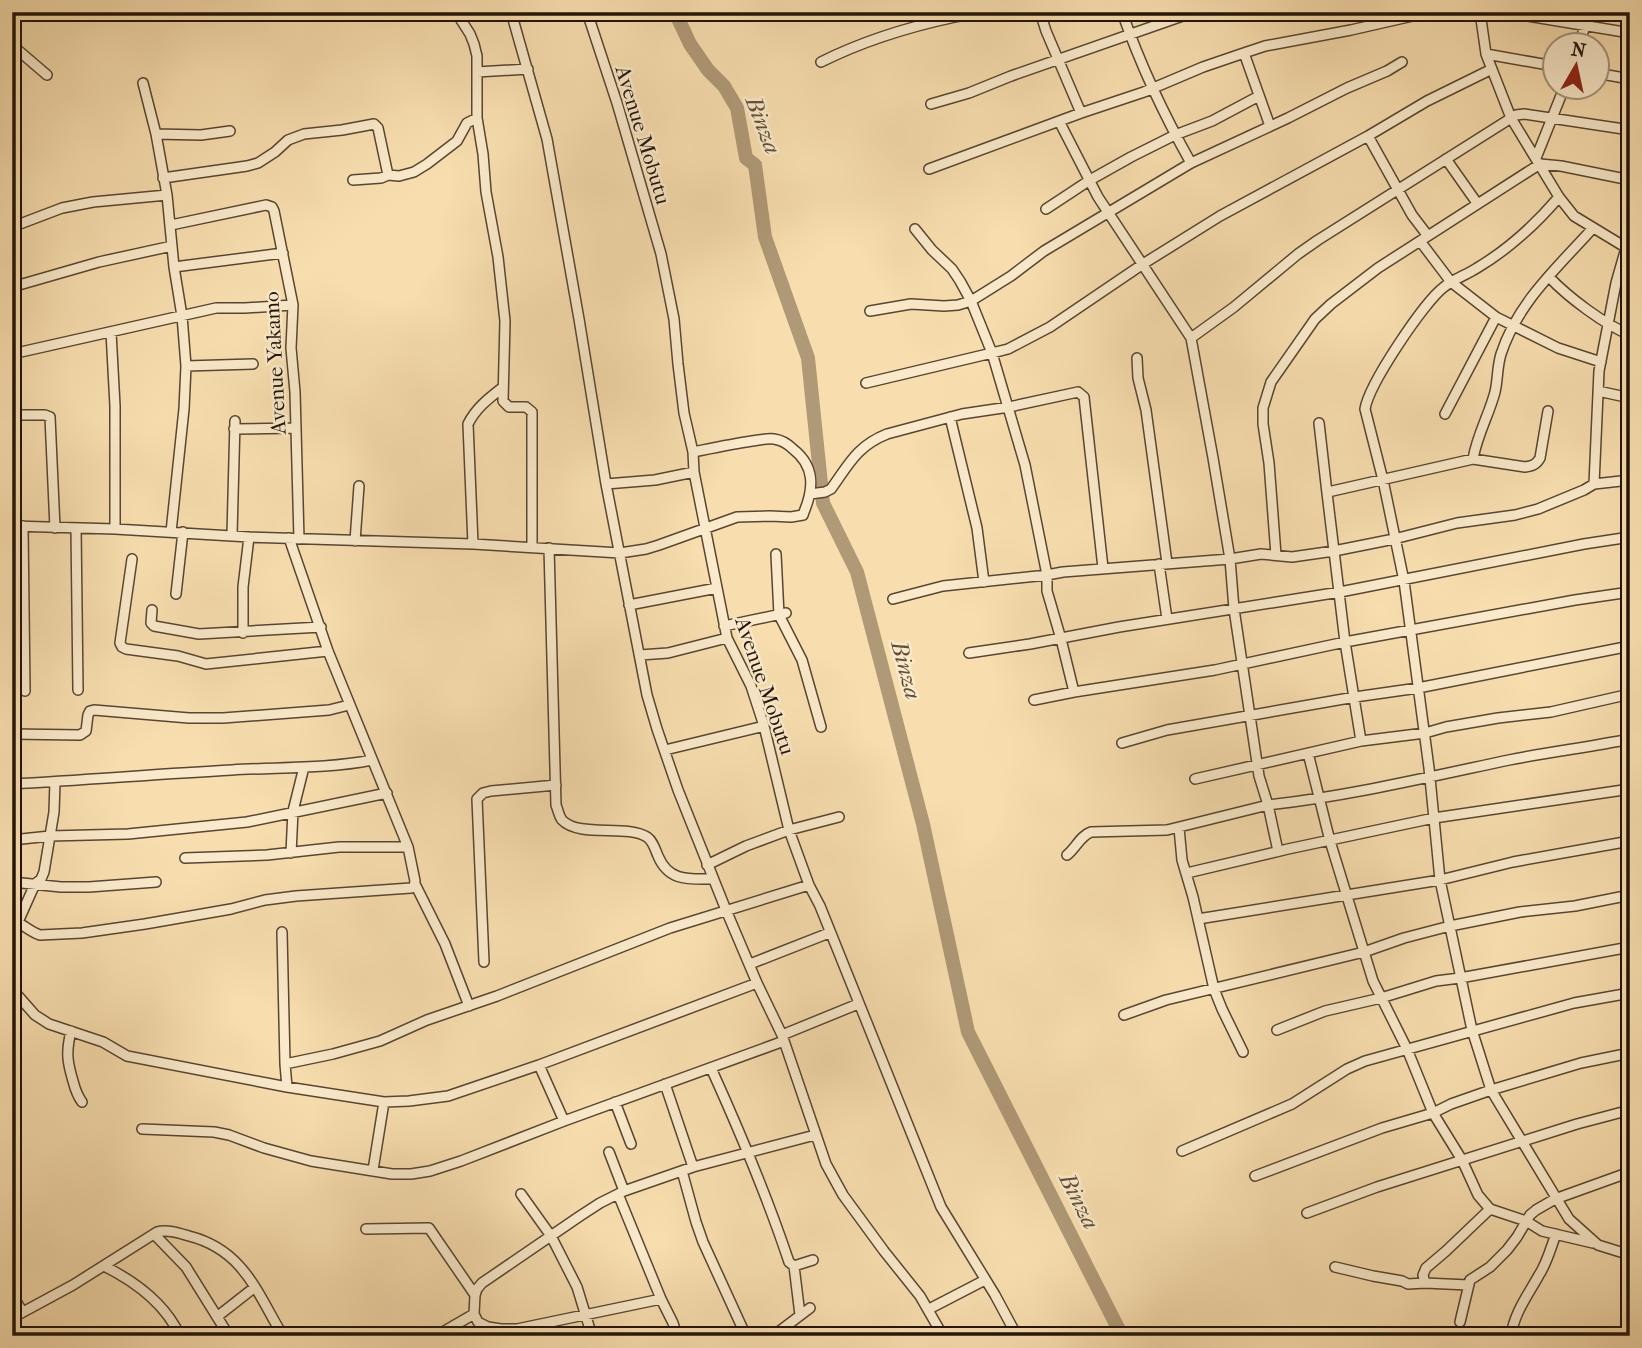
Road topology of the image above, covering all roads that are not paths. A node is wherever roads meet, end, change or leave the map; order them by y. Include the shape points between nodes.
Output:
1 (456, 12) edge
2 (511, 12) edge
3 (587, 12) edge
4 (987, 12) edge
5 (1040, 12) edge
6 (1122, 12) edge
7 (1194, 12) edge
8 (1430, 12) edge
9 (1480, 12) edge
10 (1504, 12) edge
11 (1589, 12) edge
12 (1586, 26) junction
13 (1584, 32) edge
14 (1630, 33) edge
15 (1130, 35) junction
16 (12, 45) edge
17 (1244, 52) junction
18 (1486, 54) junction
19 (1058, 60) junction
20 (821, 62) dead end
21 (1402, 62) dead end
22 (1540, 63) edge
23 (528, 69) junction
24 (1492, 69) junction
25 (477, 72) junction
26 (47, 75) dead end
27 (1610, 75) edge
28 (1630, 79) edge
29 (143, 83) dead end
30 (1153, 88) junction
31 (1259, 96) junction
32 (1558, 102) edge
33 (931, 104) dead end
34 (1081, 113) junction
35 (477, 118) junction
36 (1511, 118) junction
37 (1552, 118) junction
38 (1059, 121) junction
39 (1270, 126) junction
40 (1630, 130) edge
41 (230, 131) dead end
42 (156, 134) junction
43 (1175, 135) junction
44 (1368, 136) junction
45 (1446, 159) junction
46 (1538, 161) junction
47 (1191, 163) junction
48 (929, 169) dead end
49 (388, 175) junction
50 (163, 178) junction
51 (354, 180) dead end
52 (1090, 180) junction
53 (1630, 180) edge
54 (1398, 191) junction
55 (167, 195) junction
56 (1559, 197) junction
57 (1477, 203) junction
58 (1046, 209) dead end
59 (1107, 212) junction
60 (171, 225) junction
61 (12, 227) edge
62 (1593, 228) junction
63 (915, 229) dead end
64 (1424, 239) junction
65 (172, 246) junction
66 (1628, 249) edge
67 (283, 253) junction
68 (1143, 264) junction
69 (174, 267) junction
70 (1549, 277) junction
71 (1451, 282) junction
72 (12, 287) edge
73 (971, 301) junction
74 (293, 304) junction
75 (870, 311) dead end
76 (182, 316) junction
77 (1496, 317) junction
78 (1609, 324) junction
79 (1513, 325) junction
80 (111, 332) junction
81 (1630, 335) edge
82 (1191, 338) junction
83 (992, 353) junction
84 (12, 354) edge
85 (1137, 358) dead end
86 (1601, 362) junction
87 (253, 364) dead end
88 (186, 366) junction
89 (866, 383) dead end
90 (502, 388) junction
91 (1598, 391) junction
92 (1630, 398) edge
93 (1009, 407) junction
94 (1548, 411) dead end
95 (1446, 414) dead end
96 (12, 415) edge
97 (950, 417) junction
98 (1319, 424) dead end
99 (296, 428) junction
100 (693, 452) junction
101 (1473, 458) junction
102 (694, 472) junction
103 (1382, 480) junction
104 (1630, 480) edge
105 (606, 484) junction
106 (1594, 484) junction
107 (359, 486) dead end
108 (817, 493) junction
109 (1327, 493) junction
110 (12, 526) edge
111 (23, 526) junction
112 (55, 528) junction
113 (76, 528) junction
114 (706, 528) junction
115 (115, 529) junction
116 (171, 531) junction
117 (183, 532) junction
118 (232, 536) junction
119 (249, 537) junction
120 (1630, 537) edge
121 (294, 539) junction
122 (1394, 539) junction
123 (355, 541) junction
124 (473, 544) junction
125 (531, 547) junction
126 (548, 548) junction
127 (1334, 551) junction
128 (620, 553) junction
129 (776, 554) dead end
130 (1276, 555) junction
131 (132, 559) dead end
132 (1230, 559) junction
133 (1163, 564) junction
134 (1103, 568) junction
135 (1047, 575) junction
136 (1404, 580) junction
137 (984, 582) junction
138 (717, 588) junction
139 (1340, 592) junction
140 (1630, 592) edge
141 (176, 594) dead end
142 (893, 599) dead end
143 (629, 605) junction
144 (1234, 608) junction
145 (152, 610) dead end
146 (783, 614) junction
147 (1167, 619) junction
148 (724, 626) junction
149 (321, 627) junction
150 (1410, 630) junction
151 (243, 632) junction
152 (727, 638) junction
153 (1061, 639) junction
154 (1345, 642) junction
155 (1630, 646) edge
156 (328, 652) junction
157 (969, 653) dead end
158 (640, 655) junction
159 (1242, 665) junction
160 (1418, 688) junction
161 (78, 690) dead end
162 (25, 691) dead end
163 (1074, 692) junction
164 (1630, 694) edge
165 (1354, 697) junction
166 (1034, 699) dead end
167 (349, 705) junction
168 (1250, 716) junction
169 (764, 726) junction
170 (821, 727) dead end
171 (1424, 733) junction
172 (12, 734) edge
173 (1630, 739) edge
174 (1361, 741) junction
175 (1122, 743) dead end
176 (665, 750) junction
177 (1308, 753) junction
178 (372, 760) junction
179 (1258, 765) junction
180 (304, 767) junction
181 (1430, 778) junction
182 (1195, 779) dead end
183 (55, 782) junction
184 (12, 784) edge
185 (556, 785) junction
186 (1630, 789) edge
187 (387, 793) junction
188 (1319, 799) junction
189 (1268, 805) junction
190 (293, 811) junction
191 (839, 817) dead end
192 (1434, 818) junction
193 (1180, 828) junction
194 (789, 830) junction
195 (50, 836) junction
196 (12, 840) edge
197 (1330, 841) junction
198 (1630, 841) edge
199 (408, 847) junction
200 (1278, 851) junction
201 (291, 853) junction
202 (1067, 855) dead end
203 (185, 858) dead end
204 (707, 865) junction
205 (1187, 873) junction
206 (713, 879) junction
207 (1440, 880) junction
208 (12, 882) edge
209 (156, 882) dead end
210 (35, 884) junction
211 (415, 884) junction
212 (809, 885) junction
213 (1346, 895) junction
214 (1630, 895) edge
215 (726, 910) junction
216 (1198, 919) junction
217 (15, 921) edge
218 (1450, 926) junction
219 (282, 933) dead end
220 (829, 933) junction
221 (1630, 947) edge
222 (1364, 951) junction
223 (484, 962) dead end
224 (750, 964) junction
225 (1460, 978) junction
226 (757, 983) junction
227 (12, 989) edge
228 (1214, 989) junction
229 (1630, 993) edge
230 (1381, 998) junction
231 (858, 1004) junction
232 (469, 1006) junction
233 (1124, 1015) dead end
234 (1277, 1030) dead end
235 (1472, 1030) junction
236 (71, 1031) junction
237 (783, 1038) junction
238 (1407, 1049) junction
239 (1243, 1052) dead end
240 (1630, 1053) edge
241 (285, 1064) junction
242 (539, 1065) junction
243 (711, 1068) junction
244 (665, 1084) junction
245 (287, 1087) junction
246 (1491, 1090) junction
247 (82, 1102) dead end
248 (384, 1102) junction
249 (615, 1102) junction
250 (1630, 1110) edge
251 (1433, 1113) junction
252 (564, 1121) junction
253 (142, 1129) dead end
254 (815, 1135) junction
255 (1522, 1143) junction
256 (631, 1144) dead end
257 (1182, 1151) dead end
258 (609, 1152) dead end
259 (749, 1152) junction
260 (1462, 1160) junction
261 (693, 1167) junction
262 (373, 1170) junction
263 (682, 1171) junction
264 (1630, 1172) edge
265 (1255, 1176) dead end
266 (621, 1192) junction
267 (522, 1194) dead end
268 (1555, 1199) junction
269 (1490, 1209) junction
270 (1307, 1213) dead end
271 (1526, 1221) junction
272 (366, 1229) dead end
273 (155, 1234) junction
274 (1556, 1234) junction
275 (551, 1236) junction
276 (1598, 1245) junction
277 (1630, 1255) edge
278 (813, 1261) dead end
279 (104, 1266) junction
280 (794, 1266) junction
281 (1335, 1267) dead end
282 (985, 1280) junction
283 (1425, 1283) junction
284 (1468, 1285) junction
285 (255, 1287) junction
286 (12, 1295) edge
287 (475, 1295) junction
288 (661, 1299) junction
289 (810, 1308) dead end
290 (929, 1309) junction
291 (22, 1311) junction
292 (474, 1314) junction
293 (800, 1315) junction
294 (218, 1316) junction
295 (587, 1316) junction
296 (12, 1318) edge
297 (1460, 1322) dead end
298 (180, 1336) edge
299 (229, 1336) edge
300 (284, 1336) edge
301 (436, 1336) edge
302 (592, 1336) edge
303 (677, 1336) edge
304 (746, 1336) edge
305 (773, 1336) edge
306 (943, 1336) edge
307 (1017, 1336) edge
308 (1511, 1336) edge

1 - 25 street via 474,44
2 - 23 street
3 - 100 street, Avenue Mobutu via 661,254
4 - 20 street via 883,36
5 - 19 street
6 - 15 street
7 - 15 street
8 - 17 street
9 - 18 street
10 - 12 street
11 - 12 street
12 - 13 street
12 - 14 street
15 - 19 street
15 - 30 street
16 - 26 street
17 - 30 street
17 - 31 street
18 - 22 street
18 - 24 street
19 - 33 street
19 - 34 street
21 - 39 street
23 - 25 street
23 - 105 street via 551,159
24 - 36 street
24 - 44 street
25 - 35 street
27 - 28 street
29 - 42 street
30 - 34 street
30 - 43 street
31 - 39 street
31 - 43 street
32 - 37 street
34 - 38 street
35 - 49 street via 427,164 414,172
35 - 90 street via 505,310
36 - 37 street via 1521,114
36 - 45 street
36 - 46 street
37 - 40 street
37 - 46 street
38 - 48 street
38 - 52 street
39 - 47 street
41 - 42 street
42 - 50 street
43 - 47 street
43 - 52 street
44 - 54 street
44 - 68 street via 1220,216
45 - 54 street
45 - 57 street
46 - 53 street
46 - 56 street
46 - 57 street
47 - 59 street
49 - 50 street via 374,124 304,134 247,166
49 - 51 street
50 - 55 street
52 - 58 street
52 - 59 street
54 - 64 street
54 - 82 street via 1298,254
55 - 60 street
55 - 61 street via 62,208
56 - 62 street via 1574,216
56 - 71 street via 1516,241
57 - 64 street
59 - 68 street
59 - 73 street
60 - 65 street
60 - 67 street, Avenue Yakamo via 270,206
62 - 66 street
62 - 70 street
63 - 73 street via 952,269
64 - 71 street
64 - 130 street via 1370,274 1315,319 1271,382 1263,424
65 - 69 street
65 - 72 street
66 - 78 street
67 - 69 street
67 - 74 street, Avenue Yakamo
68 - 82 street
68 - 83 street via 1035,336
69 - 76 street
70 - 78 street
70 - 79 street
71 - 77 street
71 - 103 street via 1428,302 1366,402
73 - 75 street
73 - 83 street
74 - 76 street via 216,308
74 - 99 street, Avenue Yakamo
76 - 80 street
76 - 88 street
77 - 79 street
77 - 95 street
78 - 81 street
78 - 86 street
79 - 86 street via 1558,348
79 - 101 street
80 - 84 street
80 - 115 street
82 - 132 street
83 - 89 street
83 - 93 street
85 - 133 street
86 - 91 street
87 - 88 street
88 - 116 street
90 - 124 street via 482,404 468,424
90 - 125 street via 505,405 532,412
91 - 92 street
91 - 106 street
93 - 97 street
93 - 134 street via 1074,392 1083,395
93 - 135 street
94 - 101 street via 1540,458 1531,467
96 - 112 street via 50,417
97 - 108 street via 866,444 831,489
97 - 137 street via 977,528
98 - 109 street
99 - 118 street via 234,425
99 - 121 street, Avenue Yakamo
100 - 102 street, Avenue Mobutu
100 - 108 street via 774,439 798,453 810,468
101 - 103 street
102 - 105 street
102 - 114 street, Avenue Mobutu
103 - 109 street
103 - 122 street
104 - 106 street
105 - 128 street
106 - 122 street via 1538,509
107 - 123 street
108 - 114 street via 803,514 737,517
109 - 127 street
110 - 111 street
111 - 112 street
111 - 162 street
112 - 113 street
113 - 115 street
113 - 161 street
114 - 128 street
114 - 138 street, Avenue Mobutu
115 - 116 street
116 - 117 street
117 - 118 street
117 - 141 street
118 - 119 street
119 - 121 street
119 - 151 street
120 - 136 street
121 - 123 street
121 - 149 street, Avenue Yakamo
122 - 127 street
122 - 136 street
123 - 124 street
124 - 125 street
125 - 126 street
126 - 128 street
126 - 185 street
127 - 130 street
127 - 139 street
128 - 143 street
129 - 146 street
130 - 132 street
131 - 156 street via 120,643 126,649 206,664
132 - 133 street
132 - 144 street
133 - 134 street
133 - 147 street
134 - 135 street
135 - 137 street
135 - 153 street
136 - 139 street
136 - 150 street
137 - 142 street via 943,586
138 - 143 street
138 - 148 street, Avenue Mobutu
139 - 144 street
139 - 154 street
140 - 150 street
143 - 158 street
144 - 147 street
144 - 159 street
145 - 151 street via 154,626 199,634
146 - 148 street
146 - 170 street
147 - 153 street
148 - 152 street, Avenue Mobutu
149 - 151 street
149 - 156 street, Avenue Yakamo
150 - 154 street
150 - 160 street
152 - 158 street
152 - 169 street, Avenue Mobutu via 751,686
153 - 157 street
153 - 163 street
154 - 159 street
154 - 165 street
155 - 160 street
156 - 167 street, Avenue Yakamo
158 - 176 street
159 - 163 street
159 - 168 street
160 - 165 street
160 - 171 street
163 - 166 street
164 - 171 street
165 - 168 street
165 - 174 street
167 - 172 street via 223,718 94,710 88,715 84,734
167 - 178 street, Avenue Yakamo
168 - 175 street
168 - 179 street
169 - 176 street
169 - 194 street, Avenue Mobutu
171 - 174 street
171 - 181 street
173 - 181 street
174 - 177 street
176 - 204 street
177 - 179 street
177 - 188 street
178 - 180 street
178 - 187 street, Avenue Yakamo
179 - 182 street
179 - 189 street
180 - 183 street
180 - 190 street
181 - 188 street
181 - 192 street
183 - 184 street
183 - 195 street
185 - 206 street via 556,805 569,825 641,834 652,842 660,863 673,875
185 - 223 street via 483,793 477,799
186 - 192 street
187 - 190 street
187 - 199 street, Avenue Yakamo
188 - 189 street
188 - 197 street
189 - 193 street
189 - 200 street
190 - 195 street via 247,822 128,834
190 - 201 street
191 - 194 street
192 - 197 street
192 - 207 street
193 - 202 street via 1091,832
193 - 205 street
194 - 204 street
194 - 212 street, Avenue Mobutu
195 - 196 street
195 - 210 street via 43,876
197 - 200 street
197 - 213 street
198 - 207 street
199 - 201 street via 339,847
199 - 211 street, Avenue Yakamo
200 - 205 street
201 - 203 street
204 - 206 street
205 - 216 street
206 - 215 street
207 - 213 street
207 - 218 street
208 - 210 street
209 - 210 street via 89,887
210 - 217 street
211 - 217 street via 411,888 265,900 82,933 40,935
211 - 232 street, Avenue Yakamo
212 - 215 street
212 - 220 street, Avenue Mobutu
213 - 216 street
213 - 222 street
214 - 218 street
215 - 224 street
215 - 232 street via 611,949
216 - 228 street
218 - 222 street
218 - 225 street
219 - 241 street
220 - 224 street
220 - 231 street, Avenue Mobutu
221 - 225 street
222 - 228 street
222 - 230 street
224 - 226 street
225 - 230 street
225 - 235 street
226 - 237 street
226 - 242 street
227 - 236 street via 35,1015
228 - 233 street
228 - 239 street
229 - 235 street
230 - 234 street via 1325,1011
230 - 238 street
231 - 237 street
231 - 282 street, Avenue Mobutu via 941,1207
232 - 241 street via 380,1041
235 - 238 street
235 - 246 street
236 - 245 street via 127,1056
236 - 247 street via 68,1066
237 - 243 street
237 - 254 street
238 - 251 street
238 - 257 street via 1347,1069 1292,1104
240 - 246 street
241 - 245 street
242 - 248 street via 448,1096
242 - 252 street
243 - 244 street
243 - 259 street
244 - 249 street
244 - 261 street
245 - 248 street
246 - 251 street
246 - 255 street
248 - 262 street
249 - 252 street
249 - 256 street
250 - 255 street
251 - 260 street
251 - 265 street
252 - 262 street via 430,1171 392,1174
253 - 262 street via 214,1132 311,1161
254 - 259 street
254 - 290 street via 833,1180
255 - 260 street
255 - 268 street
258 - 266 street
259 - 261 street
259 - 280 street
260 - 269 street
260 - 270 street
261 - 263 street
263 - 266 street
263 - 304 street via 695,1222
264 - 268 street
266 - 275 street
266 - 288 street
267 - 275 street
268 - 271 street
268 - 276 street via 1574,1225
269 - 271 street
269 - 283 street via 1426,1268
271 - 274 street
271 - 284 street via 1507,1250
272 - 287 street via 429,1228
273 - 279 street
273 - 285 street via 165,1231 203,1239 245,1270
273 - 294 street via 186,1266
274 - 276 street
274 - 308 street
275 - 287 street via 482,1283
275 - 295 street
276 - 277 street
278 - 280 street
279 - 291 street
279 - 298 street via 159,1304
280 - 293 street
281 - 283 street via 1408,1284
282 - 290 street
282 - 307 street, Avenue Mobutu
283 - 284 street
284 - 297 street
285 - 294 street
285 - 300 street
286 - 291 street
287 - 292 street
288 - 295 street
288 - 303 street
289 - 293 street
290 - 306 street
291 - 296 street
292 - 295 street via 488,1327 517,1329
292 - 301 street
293 - 305 street
294 - 299 street
295 - 302 street

